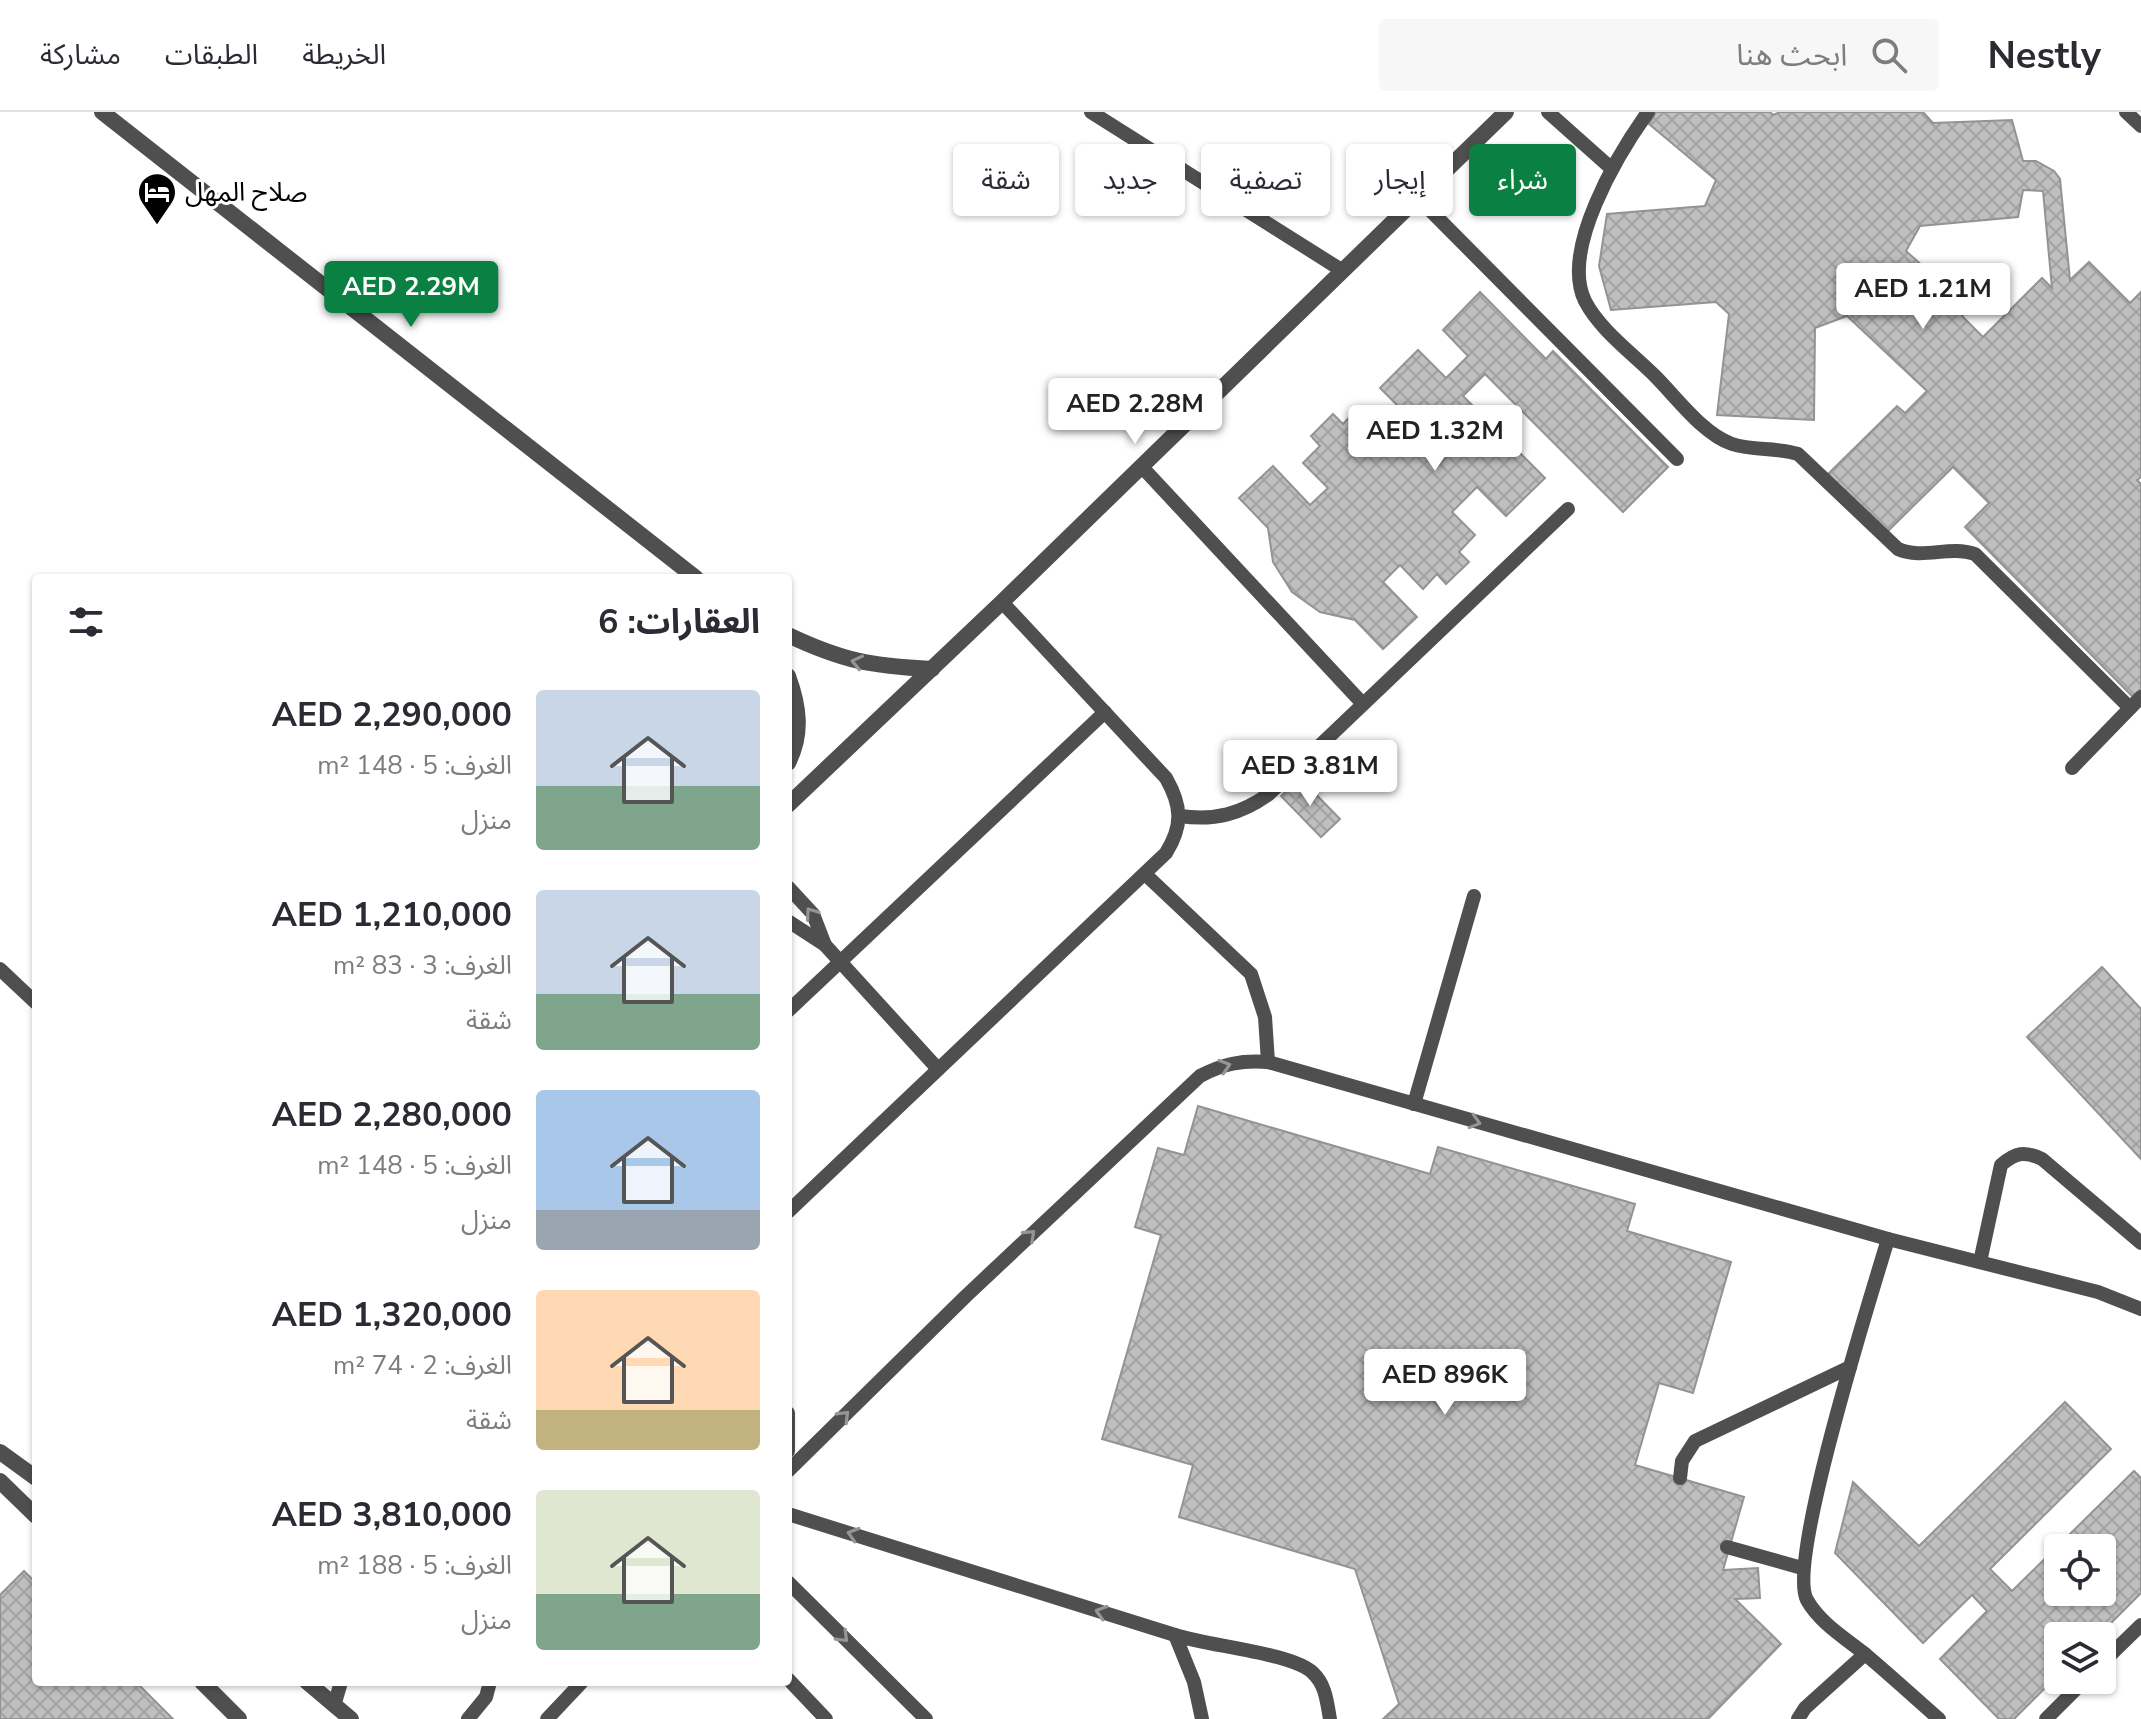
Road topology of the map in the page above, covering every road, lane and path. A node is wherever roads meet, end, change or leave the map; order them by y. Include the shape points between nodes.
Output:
1 (102, 112) edge
2 (1091, 112) edge
3 (1506, 112) edge
4 (1548, 112) edge
5 (1648, 112) edge
6 (2126, 112) edge
7 (2141, 126) edge
8 (1453, 164) edge
9 (1612, 169) junction
10 (1400, 216) edge
11 (1436, 216) edge
12 (1343, 271) junction
13 (1677, 459) dead end
14 (1142, 467) junction
15 (1568, 509) dead end
16 (691, 574) edge
17 (1002, 602) junction
18 (792, 637) edge
19 (932, 669) junction
20 (792, 688) edge
21 (2141, 697) edge
22 (1363, 704) junction
23 (2130, 708) junction
24 (1105, 712) junction
25 (792, 756) edge
26 (2072, 768) dead end
27 (792, 801) edge
28 (1180, 816) junction
29 (1145, 874) junction
30 (792, 891) edge
31 (1474, 896) dead end
32 (792, 924) edge
33 (825, 945) junction
34 (840, 962) junction
35 (0, 969) edge
36 (32, 999) edge
37 (792, 1007) edge
38 (1268, 1062) junction
39 (938, 1069) junction
40 (1414, 1104) junction
41 (792, 1208) edge
42 (1888, 1239) junction
43 (2141, 1243) edge
44 (1980, 1262) junction
45 (2141, 1309) edge
46 (1850, 1367) junction
47 (0, 1452) edge
48 (792, 1467) edge
49 (32, 1475) edge
50 (1680, 1478) dead end
51 (0, 1481) edge
52 (32, 1512) edge
53 (792, 1515) edge
54 (1727, 1547) dead end
55 (1802, 1568) junction
56 (792, 1586) edge
57 (2141, 1625) edge
58 (1175, 1635) junction
59 (2116, 1649) edge
60 (1865, 1654) junction
61 (792, 1683) edge
62 (206, 1686) edge
63 (312, 1686) edge
64 (340, 1686) edge
65 (489, 1686) edge
66 (578, 1686) edge
67 (2071, 1694) edge
68 (334, 1706) junction
69 (239, 1719) edge
70 (351, 1719) edge
71 (468, 1719) edge
72 (547, 1719) edge
73 (826, 1719) edge
74 (926, 1719) edge
75 (1202, 1719) edge
76 (1330, 1719) edge
77 (1798, 1719) edge
78 (1939, 1719) edge
79 (2046, 1719) edge

1 - 16 street
2 - 12 lane
3 - 8 street
4 - 9 lane
5 - 9 lane
6 - 7 lane
9 - 23 lane via 1578,266 1583,297 1601,323 1718,437 1798,454 1898,549 1909,554 1975,554
10 - 12 street
11 - 13 lane
12 - 14 street
14 - 17 street
14 - 22 lane
15 - 22 lane
17 - 19 street
17 - 24 lane
19 -> 18 street via 876,667 837,658
19 - 27 street
20 - 25 street via 800,712
21 - 23 lane
22 - 28 lane via 1254,805 1218,818
23 - 26 lane
24 - 28 lane via 1166,778 1177,796
24 - 34 lane
28 - 29 lane via 1171,845
29 - 38 lane via 1251,974 1261,994
29 - 39 lane
33 -> 30 lane via 813,914
31 - 40 lane
32 - 33 lane
33 - 34 lane
34 - 37 lane
34 - 39 lane
35 - 36 lane
38 - 40 lane
48 -> 38 lane via 1200,1076 1244,1060
39 - 41 lane
40 -> 42 lane
42 - 44 lane
42 - 46 lane
43 - 44 lane via 2028,1152 2001,1165
44 - 45 lane via 2124,1299
46 - 50 lane via 1695,1441 1682,1461
46 - 55 lane
47 - 49 street
51 - 52 street
58 -> 53 lane
54 - 55 lane
55 - 60 lane via 1806,1599 1822,1620
56 -> 74 lane
57 - 59 lane
58 - 75 lane
58 - 76 lane via 1300,1663 1324,1688
60 - 77 lane
60 - 78 lane
61 - 73 lane
62 - 69 street
63 - 68 street
64 - 68 lane
65 - 71 lane
66 - 72 lane
67 - 79 lane
68 - 70 street

